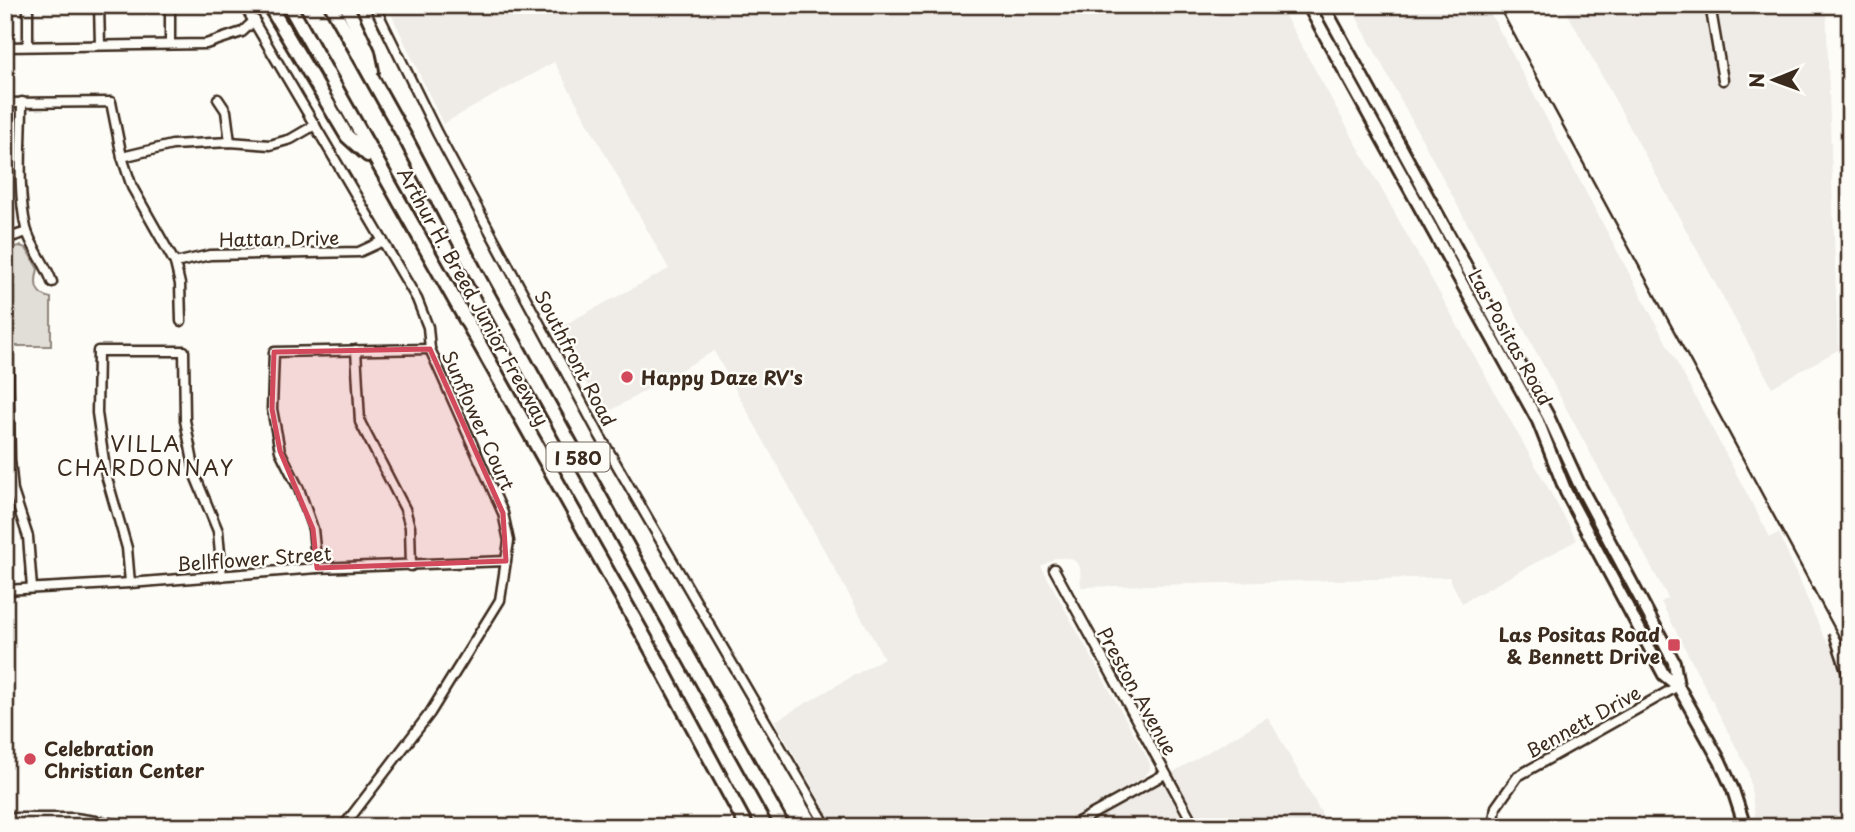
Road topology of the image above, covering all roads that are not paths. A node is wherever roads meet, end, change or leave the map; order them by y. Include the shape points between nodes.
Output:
1 (28, 5) edge
2 (99, 5) edge
3 (170, 5) edge
4 (244, 5) edge
5 (269, 5) edge
6 (289, 5) edge
7 (331, 5) edge
8 (346, 5) edge
9 (374, 5) edge
10 (1308, 5) edge
11 (1323, 5) edge
12 (1710, 5) edge
13 (255, 20) junction
14 (170, 44) junction
15 (100, 45) junction
16 (29, 46) junction
17 (5, 47) edge
18 (1724, 80) dead end
19 (375, 85) junction
20 (218, 99) dead end
21 (22, 102) junction
22 (5, 103) edge
23 (315, 125) junction
24 (230, 142) junction
25 (122, 157) junction
26 (376, 163) junction
27 (27, 232) junction
28 (5, 239) edge
29 (383, 242) junction
30 (175, 263) junction
31 (52, 282) dead end
32 (181, 321) dead end
33 (430, 349) junction
34 (356, 350) junction
35 (5, 355) edge
36 (506, 561) junction
37 (411, 566) junction
38 (317, 568) junction
39 (1054, 569) dead end
40 (222, 576) junction
41 (130, 583) junction
42 (32, 589) junction
43 (5, 590) edge
44 (1678, 686) junction
45 (1165, 774) junction
46 (5, 818) edge
47 (746, 826) edge
48 (135, 827) edge
49 (343, 827) edge
50 (783, 827) edge
51 (827, 827) edge
52 (1069, 827) edge
53 (1195, 827) edge
54 (1493, 827) edge
55 (1745, 827) edge

1 - 16 street
2 - 15 street
3 - 14 street
4 - 13 street, Sunflower Court
5 - 26 highway via 347,136
6 - 26 highway, Arthur H. Breed Junior Freeway / I 580
7 - 19 highway, Arthur H. Breed Junior Freeway / I 580
8 - 19 highway via 368,52
9 - 51 street, Southfront Road via 437,133 600,436
10 - 44 main road, Las Positas Road via 1538,421 1566,492 1658,664
11 - 44 main road, Las Positas Road via 1548,415 1579,484 1674,662
12 - 18 street
13 - 14 street via 242,32 206,44
13 - 23 street, Sunflower Court
14 - 15 street
15 - 16 street
16 - 17 street
19 - 50 highway, Arthur H. Breed Junior Freeway / I 580
20 - 24 street via 226,111
21 - 22 street
21 - 25 street via 111,102
21 - 27 street via 22,203
23 - 24 street via 270,145
23 - 29 street, Sunflower Court
24 - 25 street via 172,145
25 - 30 street via 132,187
26 - 47 highway, Arthur H. Breed Junior Freeway / I 580
27 - 28 street
27 - 31 street
29 - 30 street, Hattan Drive via 359,251 209,255
29 - 33 street, Sunflower Court via 417,299 428,327
30 - 32 street
33 - 34 street
33 - 36 street, Sunflower Court via 503,513 509,541
34 - 37 street via 360,422 405,509
34 - 38 street via 274,352 272,409 280,451 313,529
35 - 42 street via 13,491 28,537
36 - 37 street, Bellflower Street
36 - 49 street, Sunflower Court via 500,600 478,639 430,713
37 - 38 street, Bellflower Street
38 - 40 street, Bellflower Street
39 - 45 street, Preston Avenue
40 - 41 street, Bellflower Street
40 - 41 street via 218,531 196,478 185,420 184,351 98,351 97,413 106,475 127,548
41 - 42 street, Bellflower Street
42 - 43 street, Bellflower Street
44 - 54 street, Bennett Drive via 1518,776 1496,807
44 - 55 main road, Las Positas Road via 1720,761
45 - 52 street
45 - 53 street, Preston Avenue
46 - 48 street via 75,818

